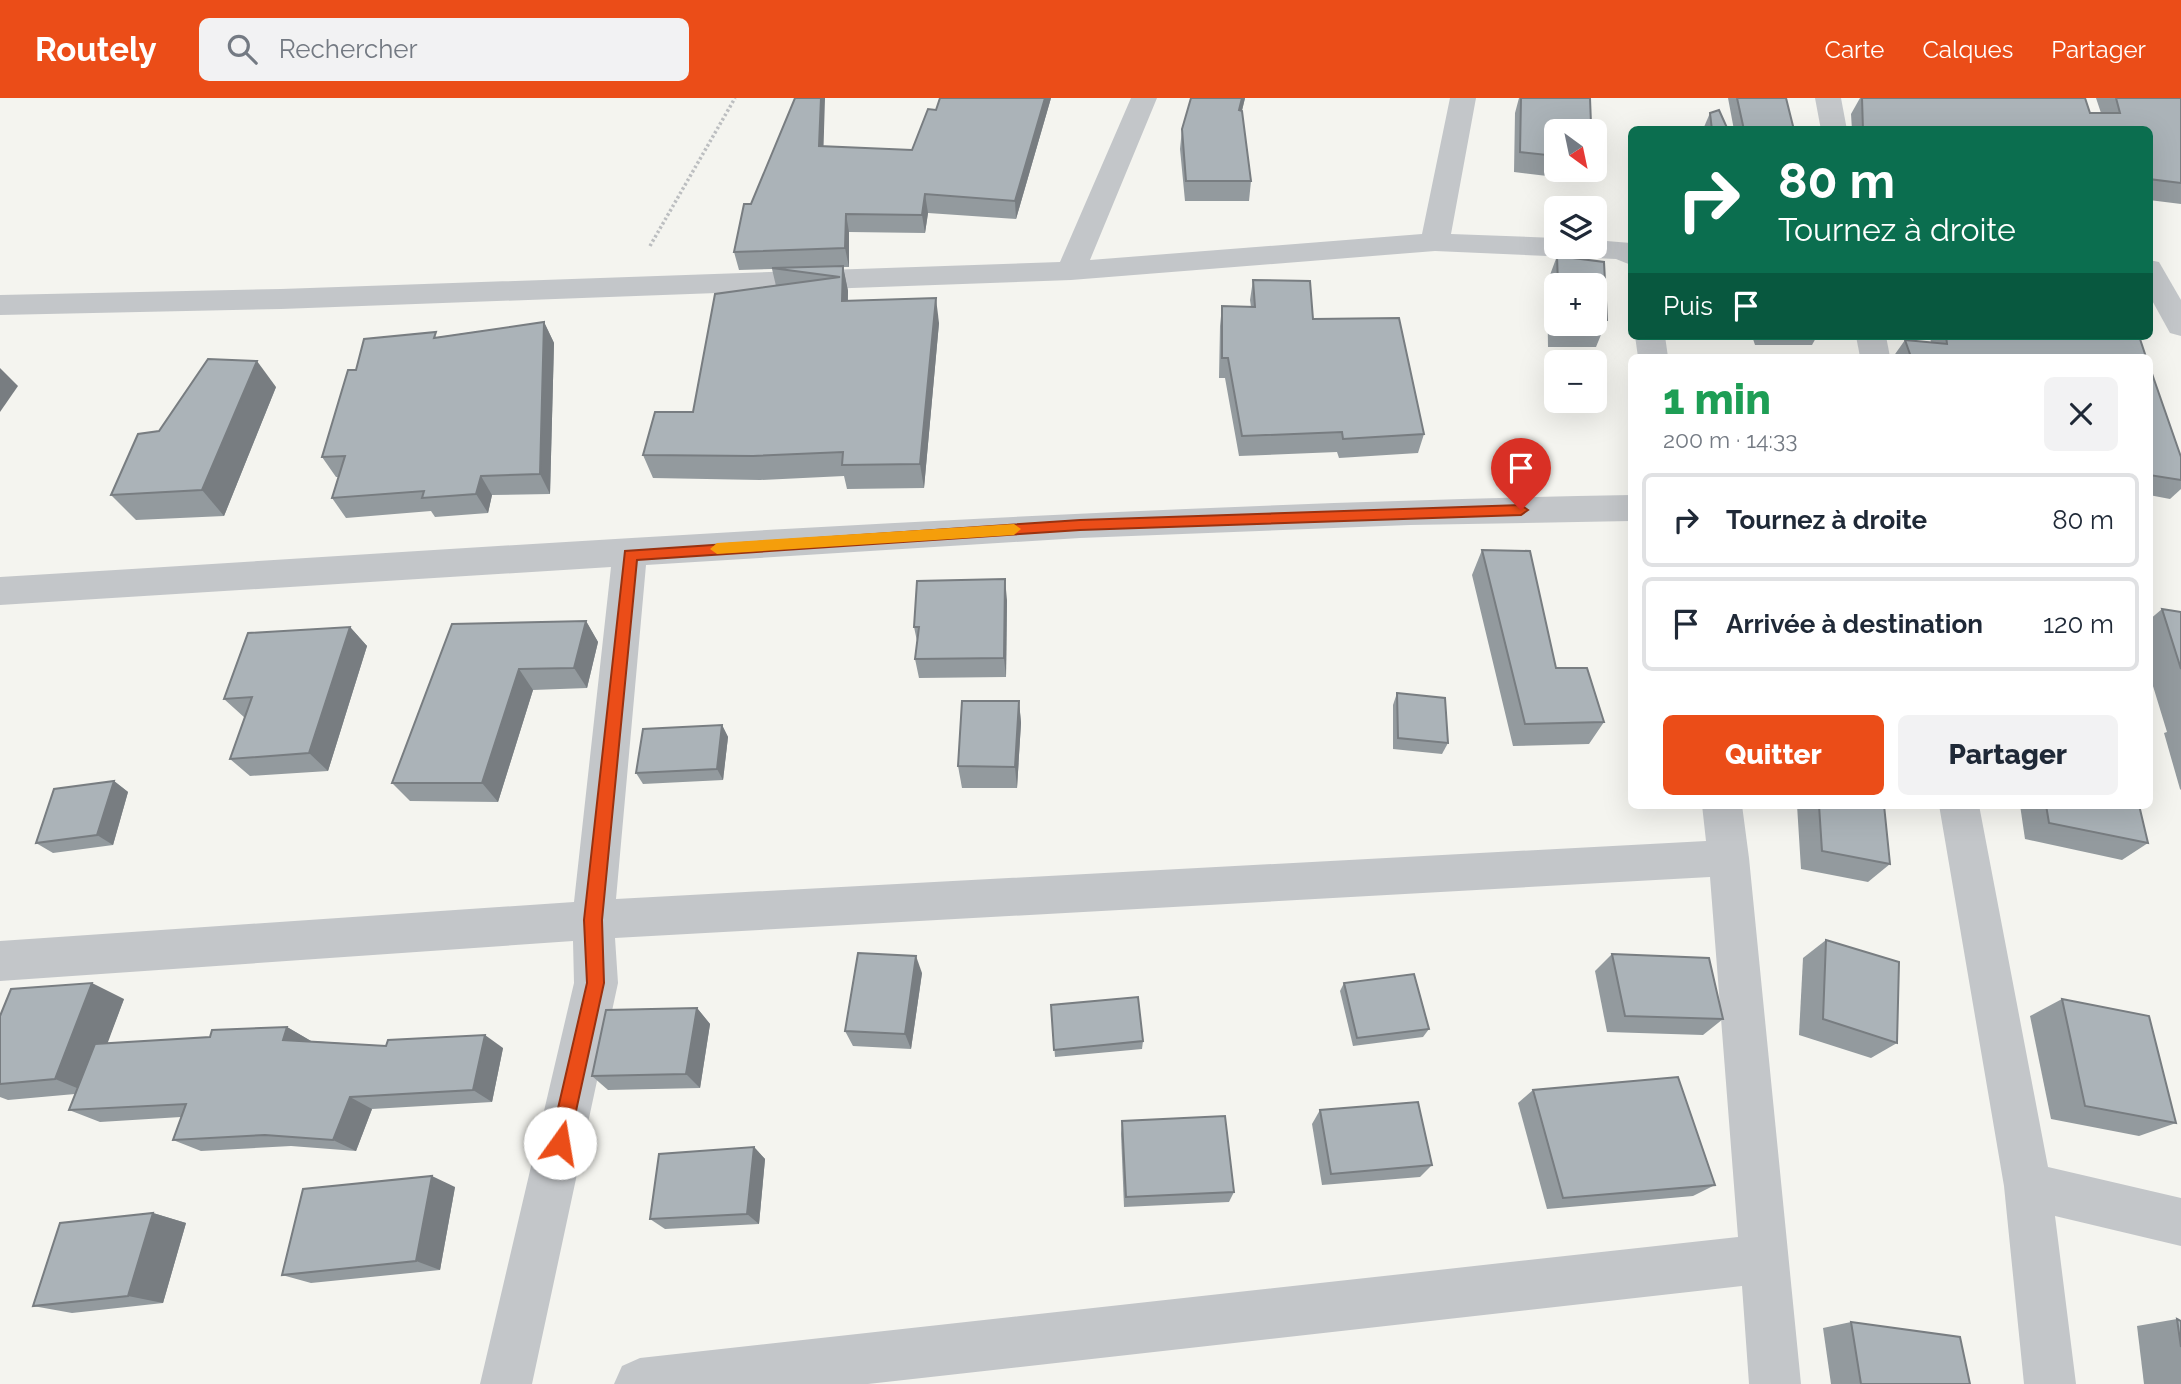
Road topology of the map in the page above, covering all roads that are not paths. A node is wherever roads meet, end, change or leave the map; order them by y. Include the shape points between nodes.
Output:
1 (1144, 98) edge
2 (1463, 98) edge
3 (1828, 98) edge
4 (1833, 126) edge
5 (1435, 242) junction
6 (1628, 254) edge
7 (1071, 271) junction
8 (2153, 276) edge
9 (0, 305) edge
10 (2181, 326) edge
11 (1628, 508) edge
12 (630, 555) junction
13 (0, 591) edge
14 (1723, 809) edge
15 (1960, 809) edge
16 (1729, 858) junction
17 (593, 920) junction
18 (0, 961) edge
19 (2028, 1186) junction
20 (2181, 1222) edge
21 (1763, 1259) junction
22 (506, 1384) edge
23 (640, 1384) edge
24 (1775, 1384) edge
25 (2050, 1384) edge

1 - 7 street
2 - 5 street
3 - 4 street
5 - 6 street
5 - 7 street
7 - 9 street
8 - 10 street
11 - 12 street via 1080,525
12 - 13 street
12 - 17 street
14 - 16 street
15 - 19 street
16 - 17 street
16 - 21 street
17 - 18 street
17 - 22 street via 596,983
19 - 20 street
19 - 25 street
21 - 23 street
21 - 24 street

